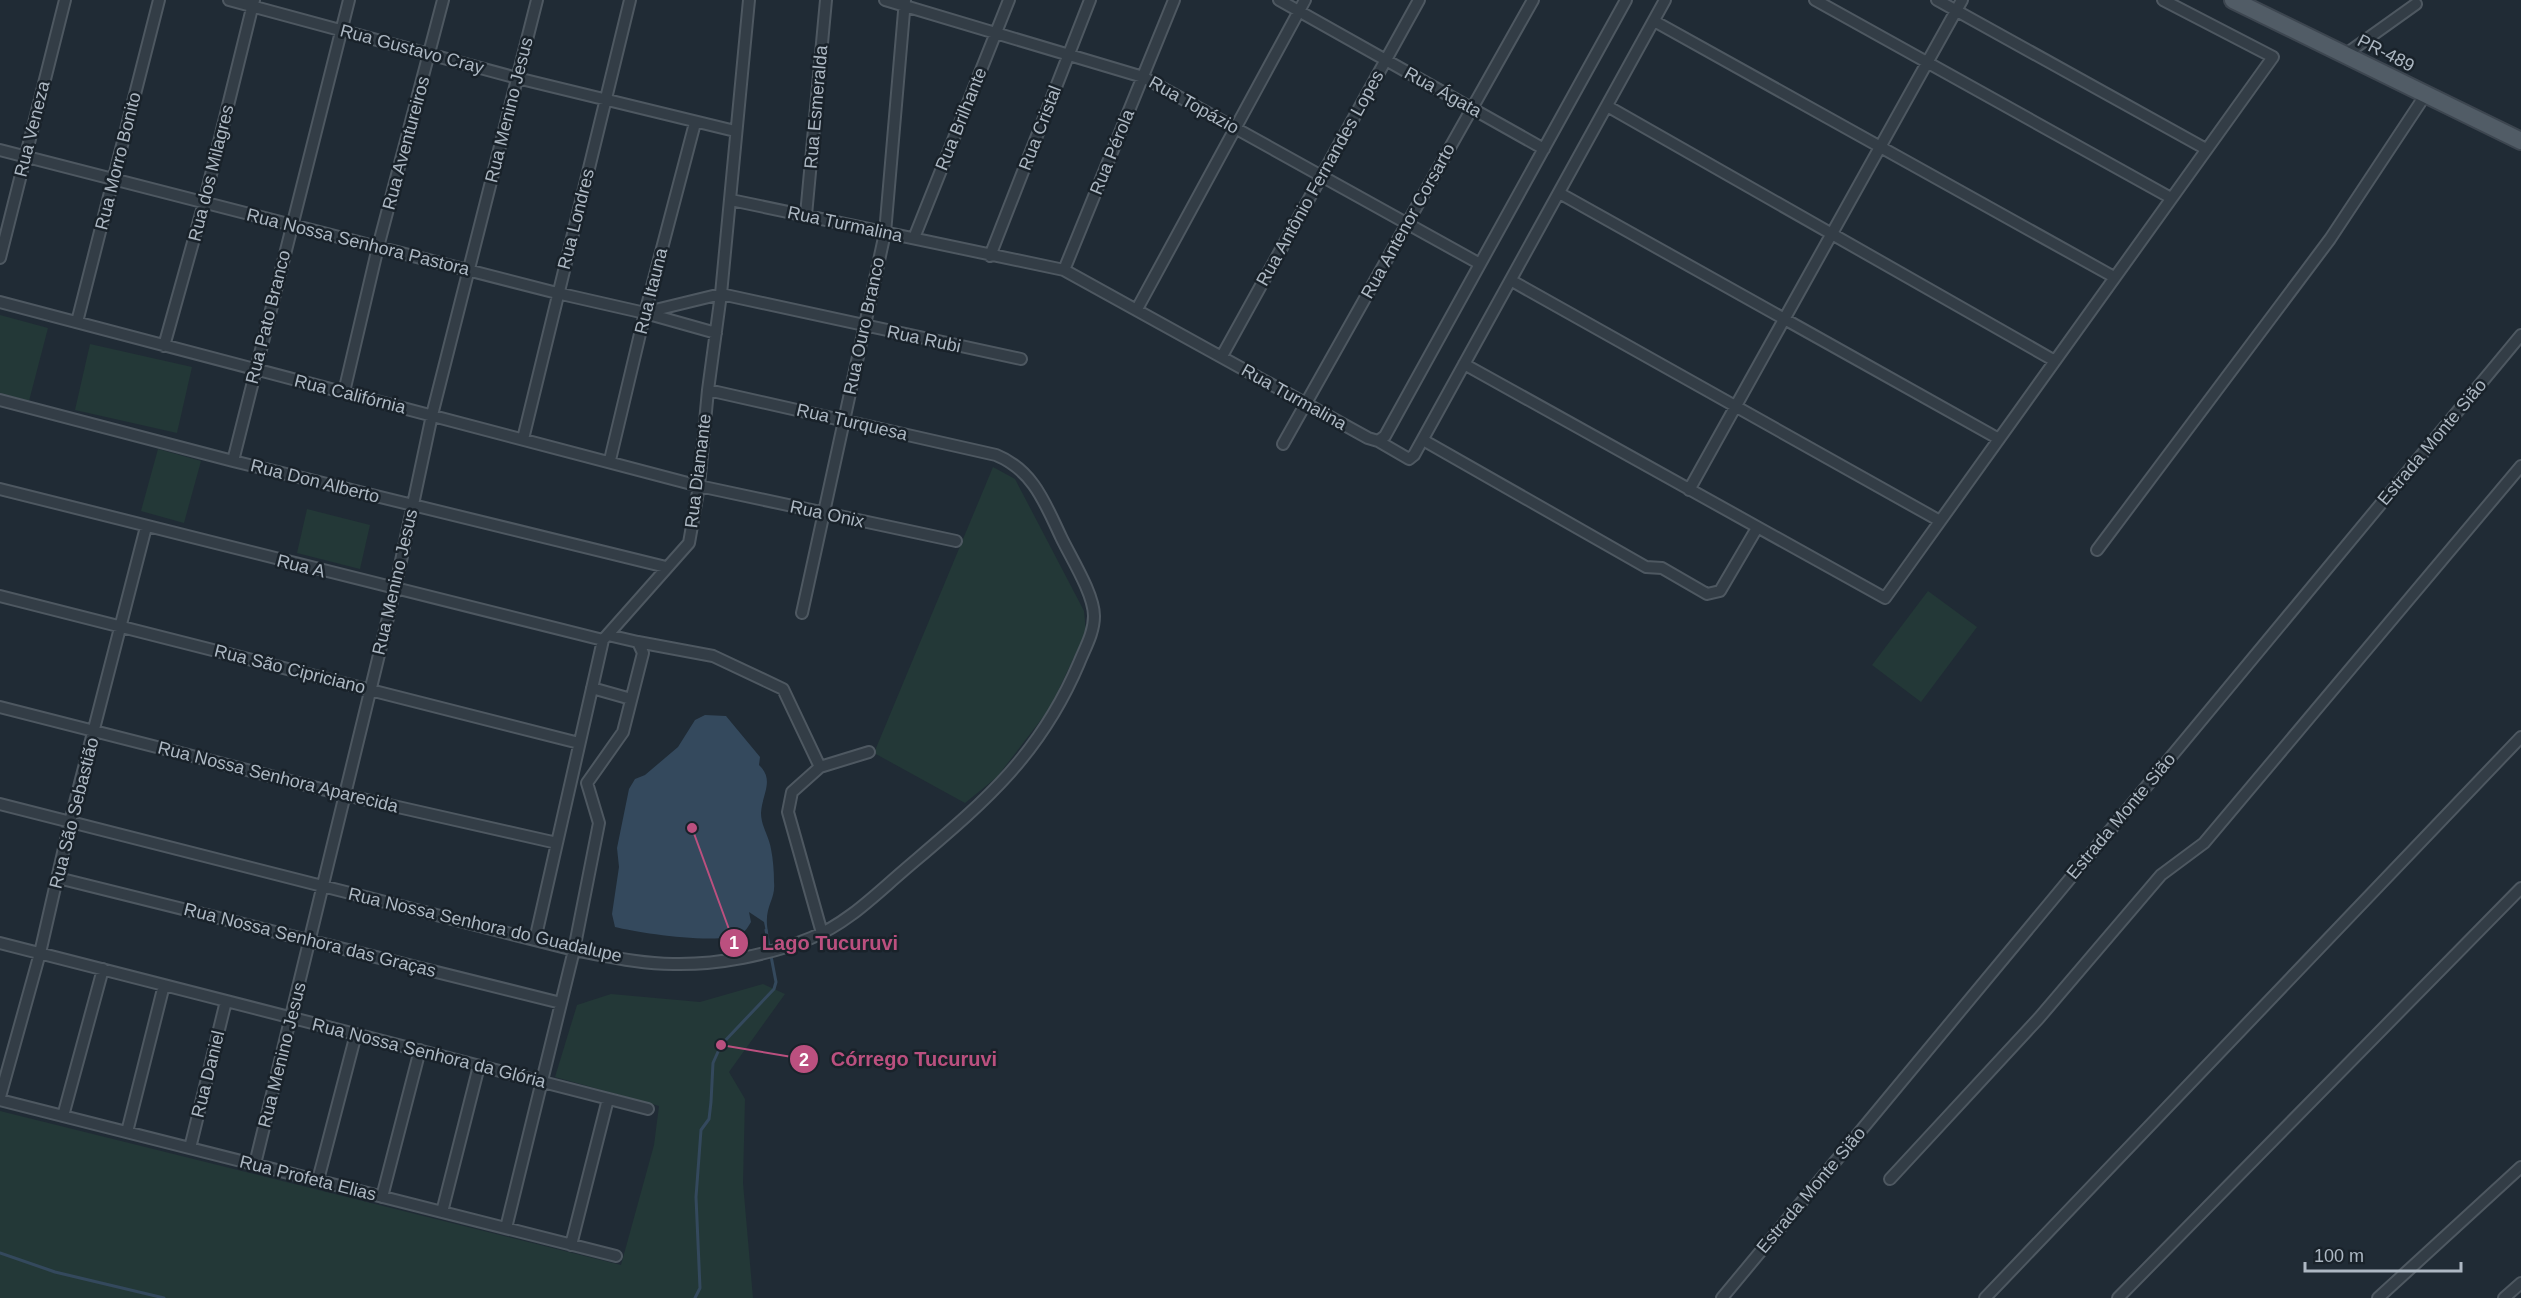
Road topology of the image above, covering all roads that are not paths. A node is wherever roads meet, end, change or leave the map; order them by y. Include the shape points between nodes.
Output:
1 (64, 0) edge
2 (159, 0) edge
3 (229, 0) edge
4 (350, 0) edge
5 (443, 0) edge
6 (537, 0) edge
7 (630, 0) edge
8 (749, 0) edge
9 (826, 0) edge
10 (885, 0) edge
11 (1009, 0) edge
12 (1090, 0) edge
13 (1174, 0) edge
14 (1279, 0) edge
15 (1305, 0) edge
16 (1419, 0) edge
17 (1533, 0) edge
18 (1626, 0) edge
19 (1665, 0) edge
20 (1815, 0) edge
21 (1937, 0) edge
22 (1962, 0) edge
23 (2163, 0) edge
24 (2233, 0) edge
25 (253, 3) edge
26 (905, 3) edge
27 (2416, 4) dead end
28 (1956, 10) junction
29 (1299, 11) junction
30 (1654, 21) junction
31 (342, 30) junction
32 (995, 33) junction
33 (430, 54) junction
34 (1069, 54) junction
35 (2346, 54) junction
36 (1385, 60) junction
37 (1927, 62) junction
38 (1143, 76) junction
39 (517, 78) junction
40 (2426, 94) junction
41 (607, 100) junction
42 (1607, 106) junction
43 (1472, 108) junction
44 (695, 123) junction
45 (1235, 127) junction
46 (735, 131) junction
47 (2521, 141) edge
48 (1880, 147) junction
49 (1544, 149) junction
50 (2206, 149) junction
51 (0, 150) edge
52 (24, 156) junction
53 (1321, 174) junction
54 (114, 179) junction
55 (1561, 194) junction
56 (2171, 198) junction
57 (731, 200) junction
58 (204, 203) junction
59 (806, 214) junction
60 (1406, 223) junction
61 (291, 225) junction
62 (885, 233) junction
63 (1832, 234) junction
64 (914, 238) junction
65 (378, 247) junction
66 (990, 256) junction
67 (0, 258) edge
68 (1480, 264) junction
69 (467, 270) junction
70 (1064, 270) junction
71 (2115, 277) junction
72 (1512, 281) junction
73 (557, 293) junction
74 (721, 294) junction
75 (0, 302) edge
76 (1137, 309) junction
77 (645, 313) junction
78 (1784, 319) junction
79 (77, 322) junction
80 (864, 327) junction
81 (716, 333) junction
82 (2521, 334) edge
83 (164, 346) junction
84 (1222, 356) junction
85 (1021, 359) dead end
86 (2055, 361) junction
87 (1464, 364) junction
88 (255, 370) junction
89 (708, 390) junction
90 (344, 392) junction
91 (0, 400) edge
92 (1306, 404) junction
93 (1736, 406) junction
94 (432, 416) junction
95 (844, 420) junction
96 (523, 439) junction
97 (1998, 439) junction
98 (1423, 440) junction
99 (1378, 441) junction
100 (1283, 444) dead end
101 (996, 455) joint
102 (610, 460) junction
103 (233, 461) junction
104 (2521, 466) edge
105 (699, 486) junction
106 (0, 489) edge
107 (1689, 490) junction
108 (413, 505) junction
109 (824, 514) junction
110 (1940, 521) junction
111 (146, 527) junction
112 (1757, 528) junction
113 (956, 541) dead end
114 (2097, 550) dead end
115 (666, 567) junction
116 (395, 589) junction
117 (0, 596) edge
118 (802, 613) dead end
119 (121, 626) junction
120 (605, 638) junction
121 (638, 642) junction
122 (592, 688) junction
123 (370, 690) junction
124 (631, 699) junction
125 (0, 707) edge
126 (94, 731) junction
127 (2521, 737) edge
128 (579, 743) junction
129 (869, 752) dead end
130 (820, 767) junction
131 (345, 795) junction
132 (0, 804) edge
133 (70, 822) junction
134 (557, 843) junction
135 (58, 878) junction
136 (323, 886) junction
137 (2521, 888) edge
138 (822, 933) junction
139 (310, 939) junction
140 (535, 940) junction
141 (0, 943) edge
142 (574, 950) junction
143 (40, 953) junction
144 (103, 969) junction
145 (164, 985) junction
146 (226, 1001) junction
147 (561, 1003) junction
148 (291, 1017) junction
149 (356, 1034) junction
150 (420, 1050) junction
151 (479, 1066) junction
152 (542, 1082) junction
153 (0, 1099) edge
154 (608, 1099) junction
155 (648, 1109) dead end
156 (63, 1116) junction
157 (127, 1132) junction
158 (190, 1148) junction
159 (255, 1164) junction
160 (2521, 1167) edge
161 (1890, 1179) dead end
162 (318, 1180) junction
163 (382, 1197) junction
164 (442, 1212) junction
165 (506, 1228) junction
166 (571, 1245) junction
167 (616, 1256) dead end
168 (2521, 1283) edge
169 (2122, 1295) edge
170 (1722, 1298) edge
171 (1985, 1298) edge
172 (2378, 1298) edge
173 (2504, 1298) edge

1 - 52 street, Rua Veneza
2 - 54 street, Rua Morro Bonito
3 - 25 street, Rua Gustavo Cray
4 - 31 street, Rua Pato Branco
5 - 33 street, Rua Aventureiros
6 - 39 street, Rua Menino Jesus
7 - 41 street, Rua Londres
8 - 46 street, Rua Diamante
9 - 59 street, Rua Esmeralda
10 - 26 street, Rua Topázio
11 - 32 street, Rua Brilhante
12 - 34 street, Rua Cristal
13 - 38 street, Rua Pérola
14 - 29 street, Rua Ágata
15 - 29 street
16 - 36 street, Rua Antônio Fernandes Lopes
17 - 43 street, Rua Antenor Corsarto
18 - 49 street
19 - 30 street
20 - 37 street
21 - 28 street
22 - 28 street
23 - 50 street via 2273,57
24 - 35 main road, PR-489 / PR-489
25 - 31 street, Rua Gustavo Cray
25 - 58 street, Rua dos Milagres
26 - 32 street, Rua Topázio
26 - 62 street, Rua Ouro Branco
27 - 35 street
28 - 37 street
28 - 50 street
29 - 36 street, Rua Ágata
29 - 45 street
30 - 42 street
30 - 48 street
31 - 33 street, Rua Gustavo Cray
31 - 61 street, Rua Pato Branco
32 - 34 street, Rua Topázio
32 - 64 street, Rua Brilhante
33 - 39 street, Rua Gustavo Cray
33 - 65 street, Rua Aventureiros
34 - 38 street, Rua Topázio
34 - 66 street, Rua Cristal
35 - 40 main road, PR-489 / PR-489
36 - 43 street, Rua Ágata
36 - 53 street, Rua Antônio Fernandes Lopes
37 - 48 street
37 - 56 street
38 - 45 street, Rua Topázio
38 - 70 street, Rua Pérola
39 - 41 street, Rua Gustavo Cray
39 - 69 street, Rua Menino Jesus
40 - 47 main road, PR-489 / PR-489
40 - 114 street via 2330,239
41 - 44 street, Rua Gustavo Cray
41 - 73 street, Rua Londres
42 - 55 street
42 - 63 street
43 - 49 street, Rua Ágata
43 - 60 street, Rua Antenor Corsarto
44 - 46 street, Rua Gustavo Cray
44 - 77 street, Rua Itauna
45 - 53 street, Rua Topázio
45 - 76 street
46 - 57 street, Rua Diamante
48 - 63 street
48 - 71 street
49 - 68 street
50 - 56 street
51 - 52 street, Rua Nossa Senhora Pastora
52 - 54 street, Rua Nossa Senhora Pastora
52 - 67 street, Rua Veneza
53 - 60 street, Rua Topázio
53 - 84 street, Rua Antônio Fernandes Lopes
54 - 58 street, Rua Nossa Senhora Pastora
54 - 79 street, Rua Morro Bonito
55 - 72 street
55 - 78 street
56 - 71 street
57 - 59 street, Rua Turmalina
57 - 74 street, Rua Diamante
58 - 61 street, Rua Nossa Senhora Pastora
58 - 83 street, Rua dos Milagres
59 - 62 street, Rua Turmalina
60 - 68 street, Rua Topázio
60 - 92 street, Rua Antenor Corsarto
61 - 65 street, Rua Nossa Senhora Pastora
61 - 88 street, Rua Pato Branco
62 - 64 street, Rua Turmalina
62 - 80 street, Rua Ouro Branco
63 - 78 street
63 - 86 street
64 - 66 street, Rua Turmalina
65 - 69 street, Rua Nossa Senhora Pastora
65 - 90 street, Rua Aventureiros
66 - 70 street, Rua Turmalina
68 - 99 street via 1385,436
69 - 73 street, Rua Nossa Senhora Pastora
69 - 94 street, Rua Menino Jesus
70 - 76 street, Rua Turmalina
71 - 86 street
72 - 87 street
72 - 93 street
73 - 77 street, Rua Nossa Senhora Pastora
73 - 96 street, Rua Londres
74 - 77 street
74 - 80 street, Rua Rubi
74 - 81 street, Rua Diamante
75 - 79 street, Rua Califórnia
76 - 84 street, Rua Turmalina
77 - 81 street, Rua Nossa Senhora Pastora
77 - 102 street, Rua Itauna
78 - 93 street
78 - 97 street
79 - 83 street, Rua Califórnia
80 - 85 street, Rua Rubi
80 - 95 street, Rua Ouro Branco
81 - 89 street, Rua Diamante
82 - 170 street, Estrada Monte Sião
83 - 88 street, Rua Califórnia
84 - 92 street, Rua Turmalina
86 - 97 street
87 - 98 street
87 - 107 street
88 - 90 street, Rua Califórnia
88 - 103 street, Rua Pato Branco
89 - 95 street, Rua Turquesa
89 - 105 street, Rua Diamante
90 - 94 street, Rua Califórnia
91 - 103 street, Rua Don Alberto
92 - 99 street, Rua Turmalina
92 - 100 street, Rua Antenor Corsarto
93 - 107 street
93 - 110 street
94 - 96 street, Rua Califórnia
94 - 108 street, Rua Menino Jesus
95 - 101 street, Rua Turquesa
95 - 109 street, Rua Ouro Branco
96 - 102 street, Rua Califórnia
97 - 110 street
98 - 99 street, Rua Turmalina via 1408,459
98 - 112 street via 1646,567 1662,568 1707,594 1720,591
101 - 138 street, Rua Nossa Senhora do Guadalupe via 1024,471 1041,496 1093,607 1091,635 1058,708 999,788 864,904
102 - 105 street, Rua Califórnia
103 - 108 street, Rua Don Alberto
104 - 161 street via 2204,843 2160,875 2039,1018
105 - 109 street, Rua Onix
105 - 115 street, Rua Diamante via 689,543
106 - 111 street, Rua A
107 - 112 street
108 - 115 street, Rua Don Alberto
108 - 116 street, Rua Menino Jesus
109 - 113 street, Rua Onix
109 - 118 street, Rua Ouro Branco
110 - 112 street via 1885,598
111 - 116 street, Rua A
111 - 119 street, Rua São Sebastião
115 - 120 street, Rua Diamante
116 - 120 street, Rua A
116 - 123 street, Rua Menino Jesus
117 - 119 street, Rua São Cipriciano
119 - 123 street, Rua São Cipriciano
119 - 126 street, Rua São Sebastião
120 - 121 street, Rua A
120 - 122 street, Rua Diamante
121 - 124 street via 643,653
121 - 130 street, Rua A via 713,657 783,689
122 - 124 street
122 - 128 street, Rua Diamante
123 - 128 street, Rua São Cipriciano
123 - 131 street, Rua Menino Jesus
124 - 142 street via 622,732 587,783 599,823
125 - 126 street, Rua Nossa Senhora Aparecida
126 - 131 street, Rua Nossa Senhora Aparecida
126 - 133 street, Rua São Sebastião
127 - 171 street
128 - 134 street, Rua Diamante
129 - 130 street
130 - 138 street via 792,792 788,812
131 - 134 street, Rua Nossa Senhora Aparecida
131 - 136 street, Rua Menino Jesus
132 - 133 street, Rua Nossa Senhora do Guadalupe
133 - 135 street, Rua São Sebastião
133 - 136 street, Rua Nossa Senhora do Guadalupe
134 - 140 street, Rua Diamante
135 - 139 street, Rua Nossa Senhora das Graças
135 - 143 street, Rua São Sebastião
136 - 139 street, Rua Menino Jesus
136 - 140 street, Rua Nossa Senhora do Guadalupe
137 - 169 street
138 - 142 street, Rua Nossa Senhora do Guadalupe via 769,951 714,962 673,964
139 - 147 street, Rua Nossa Senhora das Graças
139 - 148 street, Rua Menino Jesus
140 - 142 street, Rua Nossa Senhora do Guadalupe
141 - 143 street, Rua Nossa Senhora da Glória
142 - 147 street
143 - 144 street, Rua Nossa Senhora da Glória
143 - 153 street, Rua São Sebastião
144 - 145 street, Rua Nossa Senhora da Glória
144 - 156 street
145 - 146 street, Rua Nossa Senhora da Glória
145 - 157 street
146 - 148 street, Rua Nossa Senhora da Glória
146 - 158 street, Rua Daniel
147 - 152 street
148 - 149 street, Rua Nossa Senhora da Glória
148 - 159 street, Rua Menino Jesus
149 - 150 street, Rua Nossa Senhora da Glória
149 - 162 street
150 - 151 street, Rua Nossa Senhora da Glória
150 - 163 street
151 - 152 street, Rua Nossa Senhora da Glória
151 - 164 street
152 - 154 street, Rua Nossa Senhora da Glória
152 - 165 street
153 - 156 street, Rua Profeta Elias
154 - 155 street, Rua Nossa Senhora da Glória
154 - 166 street
156 - 157 street, Rua Profeta Elias
157 - 158 street, Rua Profeta Elias
158 - 159 street, Rua Profeta Elias
159 - 162 street, Rua Profeta Elias
160 - 172 street
162 - 163 street, Rua Profeta Elias
163 - 164 street, Rua Profeta Elias
164 - 165 street, Rua Profeta Elias
165 - 166 street, Rua Profeta Elias
166 - 167 street, Rua Profeta Elias
168 - 173 street

